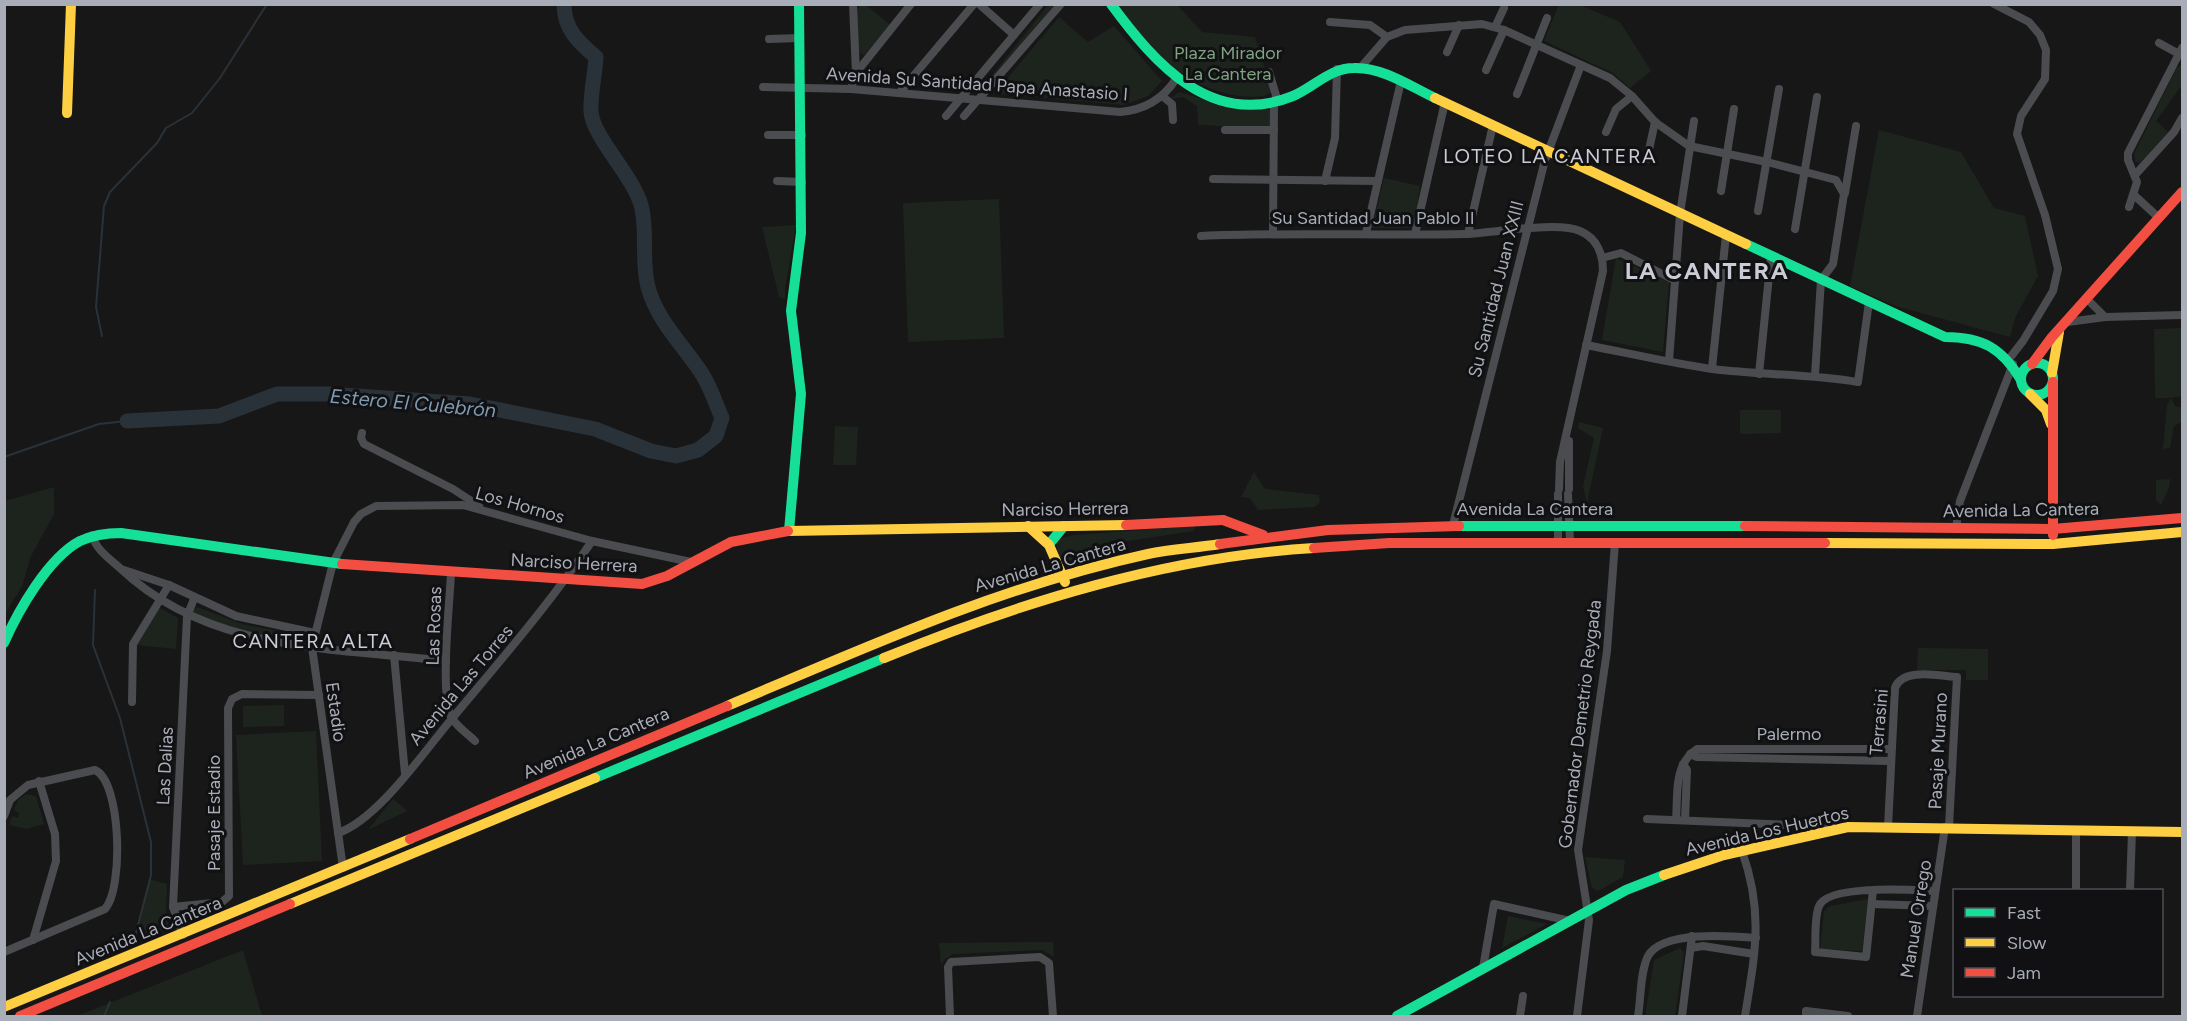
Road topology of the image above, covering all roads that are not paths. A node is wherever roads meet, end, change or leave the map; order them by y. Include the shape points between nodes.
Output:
1 (71, 4) edge
2 (800, 4) edge
3 (853, 4) edge
4 (911, 4) edge
5 (976, 4) edge
6 (1040, 4) edge
7 (1061, 4) edge
8 (1111, 4) edge
9 (1994, 4) edge
10 (1504, 8) dead end
11 (1547, 18) dead end
12 (1330, 22) dead end
13 (1459, 25) junction
14 (1495, 27) junction
15 (1504, 30) junction
16 (1014, 35) junction
17 (1387, 36) junction
18 (800, 38) junction
19 (769, 39) dead end
20 (2159, 43) dead end
21 (1537, 45) junction
22 (1446, 52) dead end
23 (2182, 52) edge
24 (1581, 65) junction
25 (1361, 67) junction
26 (1337, 69) junction
27 (1486, 70) dead end
28 (1269, 72) dead end
29 (856, 73) junction
30 (1176, 79) junction
31 (1401, 81) junction
32 (763, 87) dead end
33 (800, 87) junction
34 (852, 89) junction
35 (1779, 89) dead end
36 (899, 93) junction
37 (1517, 94) dead end
38 (1162, 96) junction
39 (1632, 96) junction
40 (1817, 97) dead end
41 (962, 98) junction
42 (980, 99) junction
43 (1276, 102) junction
44 (1445, 102) junction
45 (1734, 109) dead end
46 (67, 113) dead end
47 (946, 116) dead end
48 (964, 116) dead end
49 (2182, 118) edge
50 (1173, 120) dead end
51 (1655, 122) junction
52 (1694, 122) dead end
53 (1493, 125) junction
54 (1856, 126) dead end
55 (1225, 130) dead end
56 (1274, 130) junction
57 (1606, 132) dead end
58 (768, 135) dead end
59 (802, 135) junction
60 (1689, 146) junction
61 (1547, 152) junction
62 (1727, 154) junction
63 (1647, 159) dead end
64 (1767, 162) junction
65 (1805, 170) junction
66 (2135, 175) junction
67 (1213, 179) dead end
68 (777, 181) dead end
69 (1273, 181) junction
70 (1325, 181) junction
71 (1378, 181) junction
72 (802, 182) junction
73 (1721, 191) dead end
74 (2182, 192) edge
75 (1844, 194) junction
76 (2134, 195) junction
77 (2129, 207) dead end
78 (1758, 211) dead end
79 (1680, 214) junction
80 (2159, 218) junction
81 (1795, 229) dead end
82 (1526, 230) junction
83 (1273, 232) junction
84 (1366, 233) junction
85 (1415, 234) junction
86 (1468, 234) junction
87 (1726, 235) junction
88 (1201, 236) dead end
89 (1770, 256) junction
90 (1602, 258) junction
91 (1674, 280) junction
92 (1821, 280) junction
93 (2087, 298) junction
94 (1869, 302) junction
95 (2182, 315) edge
96 (2105, 317) junction
97 (2064, 325) junction
98 (1586, 345) junction
99 (1669, 361) junction
100 (2011, 362) junction
101 (2030, 365) junction
102 (1712, 368) junction
103 (1759, 374) junction
104 (1815, 375) junction
105 (2052, 378) junction
106 (2021, 380) junction
107 (2030, 394) junction
108 (1569, 431) junction
109 (362, 432) dead end
110 (2053, 437) junction
111 (483, 508) junction
112 (2182, 518) edge
113 (1224, 520) junction
114 (1453, 525) junction
115 (1564, 525) junction
116 (1028, 526) junction
117 (1064, 526) junction
118 (1956, 528) junction
119 (2053, 529) junction
120 (789, 531) junction
121 (2182, 532) edge
122 (92, 535) junction
123 (1268, 536) junction
124 (1235, 540) junction
125 (592, 542) junction
126 (1564, 542) junction
127 (1614, 542) junction
128 (1050, 543) junction
129 (2053, 544) junction
130 (1232, 557) junction
131 (691, 562) junction
132 (333, 563) junction
133 (120, 569) junction
134 (451, 573) junction
135 (1061, 576) junction
136 (566, 580) junction
137 (169, 585) junction
138 (1072, 591) junction
139 (194, 599) junction
140 (160, 600) junction
141 (187, 616) junction
142 (315, 633) junction
143 (4, 643) edge
144 (312, 647) junction
145 (394, 655) junction
146 (446, 661) junction
147 (1957, 677) joint
148 (319, 695) junction
149 (132, 702) dead end
150 (452, 718) junction
151 (475, 741) dead end
152 (1890, 749) junction
153 (1690, 754) junction
154 (1890, 761) junction
155 (1683, 764) junction
156 (405, 774) junction
157 (39, 781) junction
158 (4, 816) edge
159 (1647, 819) dead end
160 (1676, 820) junction
161 (1685, 820) junction
162 (1888, 826) junction
163 (1848, 827) junction
164 (1947, 827) junction
165 (2076, 830) junction
166 (2132, 831) junction
167 (2182, 832) edge
168 (338, 833) junction
169 (1742, 851) junction
170 (343, 868) junction
171 (2076, 889) edge
172 (2130, 889) edge
173 (1873, 890) junction
174 (1935, 891) junction
175 (1872, 904) junction
176 (1933, 906) junction
177 (173, 908) junction
178 (1588, 909) junction
179 (1570, 921) junction
180 (183, 935) junction
181 (1692, 936) junction
182 (1756, 938) junction
183 (33, 940) junction
184 (188, 948) junction
185 (1691, 948) junction
186 (4, 952) edge
187 (1755, 954) junction
188 (1483, 968) junction
189 (1522, 996) dead end
190 (4, 1006) edge
191 (20, 1017) edge
192 (950, 1017) edge
193 (1053, 1017) edge
194 (1397, 1017) edge
195 (1520, 1017) edge
196 (1577, 1017) edge
197 (1638, 1017) edge
198 (1682, 1017) edge
199 (1745, 1017) edge
200 (1806, 1017) edge
201 (1848, 1017) edge
202 (1917, 1017) edge

1 - 46 main road
2 - 18 main road
3 - 29 street
4 - 29 street
5 - 16 street
5 - 36 street
6 - 16 street
7 - 42 street
8 - 30 main road via 1138,40
9 - 100 street via 2029,22 2046,50 2048,64 2043,85 2020,116 2016,134 2045,215 2058,269 2053,291
10 - 14 street
11 - 21 street
12 - 17 street via 1370,25
13 - 14 street
13 - 17 street via 1405,30
13 - 22 street
14 - 15 street
15 - 21 street
15 - 27 street
16 - 41 street
17 - 25 street
18 - 19 street
18 - 33 main road
20 - 23 street
21 - 24 street
21 - 37 street
23 - 66 street via 2174,59 2130,150 2128,160
24 - 39 street via 1610,78
24 - 61 street, Su Santidad Juan XXIII
25 - 26 main road
25 - 31 main road
26 - 43 main road
26 - 70 street via 1335,138
28 - 43 street
29 - 34 street
30 - 38 street, Avenida Su Santidad Papa Anastasio I
30 - 43 main road via 1207,96 1235,105
31 - 44 main road
31 - 71 street
32 - 33 street, Avenida Su Santidad Papa Anastasio I
33 - 34 street, Avenida Su Santidad Papa Anastasio I
33 - 59 main road
34 - 36 street, Avenida Su Santidad Papa Anastasio I
35 - 64 street
36 - 41 street, Avenida Su Santidad Papa Anastasio I
38 - 42 street, Avenida Su Santidad Papa Anastasio I via 1146,106 1120,112
38 - 50 street via 1172,105
39 - 51 street
39 - 57 street via 1616,109
40 - 65 street
41 - 42 street, Avenida Su Santidad Papa Anastasio I
41 - 47 street
42 - 48 street
43 - 56 street
44 - 53 main road
44 - 85 street
45 - 62 street
49 - 66 street
51 - 60 street
51 - 63 street
52 - 60 street
53 - 61 main road
53 - 86 street
54 - 75 street
55 - 56 street
56 - 69 street
58 - 59 street
59 - 72 main road
60 - 62 street
60 - 79 street
61 - 79 main road
61 - 82 street, Su Santidad Juan XXIII
62 - 64 street
62 - 73 street
64 - 65 street
64 - 78 street
65 - 75 street via 1832,177
65 - 81 street
66 - 76 street
67 - 69 street
68 - 72 street
69 - 70 street
69 - 83 street
70 - 71 street
71 - 84 street
72 - 120 main road via 801,233 791,303 801,394
74 - 80 main road
75 - 92 street via 1833,264
76 - 77 street
76 - 80 street
79 - 87 main road
79 - 91 street
80 - 93 main road
82 - 86 street, Su Santidad Juan Pablo II
82 - 90 street, Su Santidad Juan Pablo II via 1580,231 1594,242
82 - 114 street, Su Santidad Juan XXIII
83 - 84 street, Su Santidad Juan Pablo II
83 - 88 street, Su Santidad Juan Pablo II
84 - 85 street, Su Santidad Juan Pablo II
85 - 86 street, Su Santidad Juan Pablo II
87 - 89 main road
87 - 102 street
89 - 92 main road
89 - 103 street
90 - 91 street via 1621,253
90 - 98 street via 1603,271
91 - 99 street
92 - 94 main road
92 - 104 street
93 - 96 street
93 - 97 main road
94 - 100 main road via 1945,336 1970,338
94 - 104 street via 1858,382
95 - 96 street
96 - 97 street
97 - 101 main road
97 - 105 main road
98 - 99 street
98 - 108 street
99 - 102 street
100 - 101 main road
100 - 106 main road
100 - 118 street via 1960,501
101 - 105 main road via 2046,366
101 - 106 main road
102 - 103 street
103 - 104 street
105 - 107 main road via 2047,392
105 - 110 main road
106 - 107 main road
107 - 110 main road via 2046,410
108 - 115 street
108 - 115 street via 1560,462 1558,492
109 - 111 street via 364,444
110 - 119 main road
111 - 125 street, Los Hornos
111 - 132 street, Los Hornos via 371,508 354,522
112 - 119 main road, Avenida La Cantera
113 - 117 main road, Narciso Herrera
113 - 123 main road
113 - 124 main road via 1231,526
114 - 115 main road, Avenida La Cantera
114 - 123 main road, Avenida La Cantera
115 - 118 main road, Avenida La Cantera
115 - 126 street
116 - 117 main road, Narciso Herrera
116 - 120 main road, Narciso Herrera
116 - 128 main road
117 - 128 main road
118 - 119 main road, Avenida La Cantera
119 - 129 main road
120 - 131 main road, Narciso Herrera via 733,541
121 - 129 main road, Avenida La Cantera
122 - 132 main road, Narciso Herrera via 121,533
122 - 133 street via 98,549
122 - 143 main road, Narciso Herrera via 72,544 57,557 17,616
123 - 124 main road, Avenida La Cantera
124 - 130 main road
124 - 135 main road, Avenida La Cantera via 1149,554
125 - 131 street, Los Hornos
125 - 136 street, Avenida Las Torres
126 - 127 main road, Avenida La Cantera
126 - 130 main road, Avenida La Cantera via 1367,544
127 - 129 main road, Avenida La Cantera
127 - 178 street, Gobernador Demetrio Reygada via 1607,651 1578,850
128 - 135 main road
130 - 138 main road, Avenida La Cantera
131 - 136 main road, Narciso Herrera via 665,578 642,584
132 - 134 main road, Narciso Herrera
132 - 142 street, Estadio
133 - 137 street
133 - 140 street
134 - 136 main road, Narciso Herrera
134 - 146 street, Las Rosas
135 - 138 main road
135 - 170 main road, Avenida La Cantera via 916,626
136 - 150 street, Avenida Las Torres
137 - 139 street
137 - 140 street
138 - 184 main road, Avenida La Cantera via 893,654
139 - 141 street, Las Dalias
139 - 142 street via 253,621
140 - 141 street
140 - 149 street via 133,644
141 - 144 street via 249,637
141 - 177 street, Las Dalias
142 - 144 street, Estadio
144 - 145 street
144 - 148 street, Estadio
145 - 146 street
145 - 156 street
146 - 150 street, Las Rosas
147 - 152 street, Terrasini via 1908,676 1898,681
147 - 164 street, Pasaje Murano
148 - 168 street, Estadio
148 - 177 street, Pasaje Estadio via 242,694 232,699 228,708 230,896 222,902
150 - 151 street
150 - 156 street, Avenida Las Torres
152 - 153 street, Palermo via 1697,749
152 - 154 street, Terrasini
153 - 154 street, Palermo
153 - 155 street
154 - 162 street, Terrasini
155 - 160 street via 1679,769
155 - 161 street via 1687,770
156 - 168 street, Avenida Las Torres via 362,821
157 - 158 street via 14,795
157 - 183 street via 55,834 56,861
157 - 183 street via 92,770 104,776 118,833 118,863 105,909
159 - 160 street
160 - 161 street
161 - 163 street
162 - 163 main road, Avenida Los Huertos
162 - 164 main road, Avenida Los Huertos
163 - 169 main road, Avenida Los Huertos
164 - 165 main road, Avenida Los Huertos
164 - 174 street, Manuel Orrego
165 - 166 main road, Avenida Los Huertos
165 - 171 street
166 - 167 main road, Avenida Los Huertos
166 - 172 street
168 - 170 street, Estadio
169 - 178 main road, Avenida Los Huertos via 1663,874
169 - 182 street via 1756,901
170 - 180 main road, Avenida La Cantera
173 - 174 street
173 - 175 street
173 - 175 street via 1832,896 1820,904 1815,952 1866,957
174 - 176 street, Manuel Orrego
175 - 176 street
176 - 202 street, Manuel Orrego
177 - 180 street, Las Dalias
178 - 179 main road, Avenida Los Huertos
178 - 196 street, Gobernador Demetrio Reygada via 1588,940
179 - 188 main road, Avenida Los Huertos
179 - 188 street via 1494,904
180 - 184 main road
180 - 190 main road, Avenida La Cantera
181 - 182 street
181 - 185 street
181 - 197 street via 1660,946 1649,954
182 - 187 street
183 - 186 street
184 - 191 main road, Avenida La Cantera
185 - 187 street via 1703,946
185 - 198 street
187 - 199 street
188 - 194 main road, Avenida Los Huertos
189 - 195 street
192 - 193 street via 951,962 1040,957 1049,963
200 - 201 street via 1806,1011

